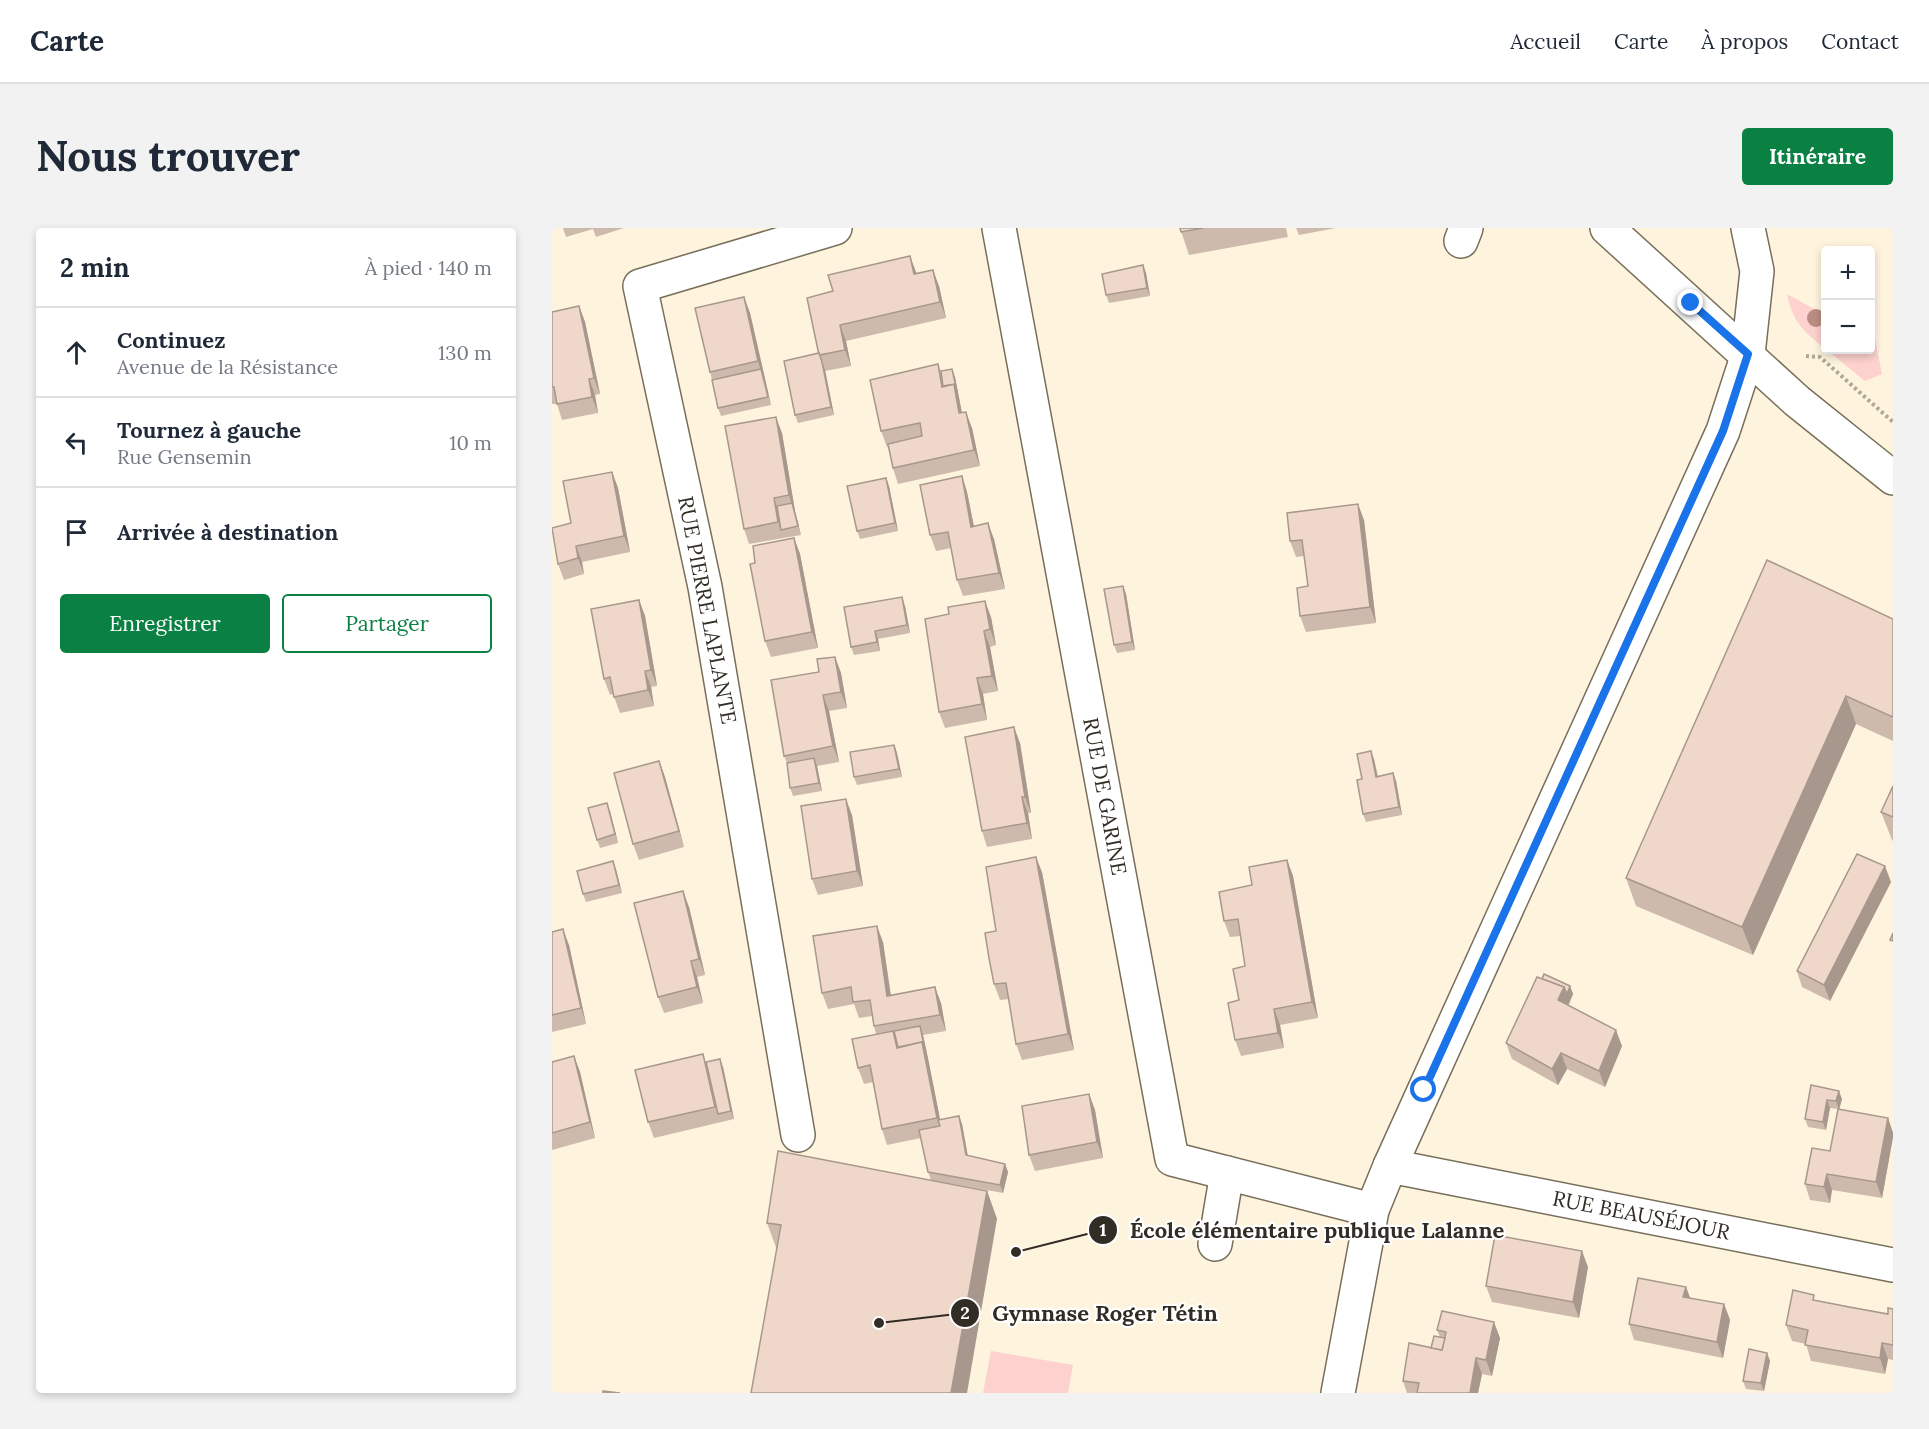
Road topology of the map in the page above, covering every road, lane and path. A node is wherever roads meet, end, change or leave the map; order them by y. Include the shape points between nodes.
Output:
1 (835, 228) edge
2 (999, 228) edge
3 (1607, 228) edge
4 (1748, 228) edge
5 (1748, 354) junction
6 (1893, 478) edge
7 (798, 1135) dead end
8 (1389, 1166) junction
9 (1227, 1173) junction
10 (1372, 1210) junction
11 (1215, 1244) dead end
12 (1893, 1264) edge
13 (1338, 1393) edge

1 - 7 street, RUE PIERRE LAPLANTE via 640,286 705,587
2 - 9 street, RUE DE GARINE via 1172,1159
3 - 5 street
4 - 5 street via 1757,271
5 - 6 street via 1797,401
5 - 8 street via 1723,431
8 - 10 street
8 - 12 street, RUE BEAUSÉJOUR
9 - 10 street, RUE DE GARINE
9 - 11 street
10 - 13 street

